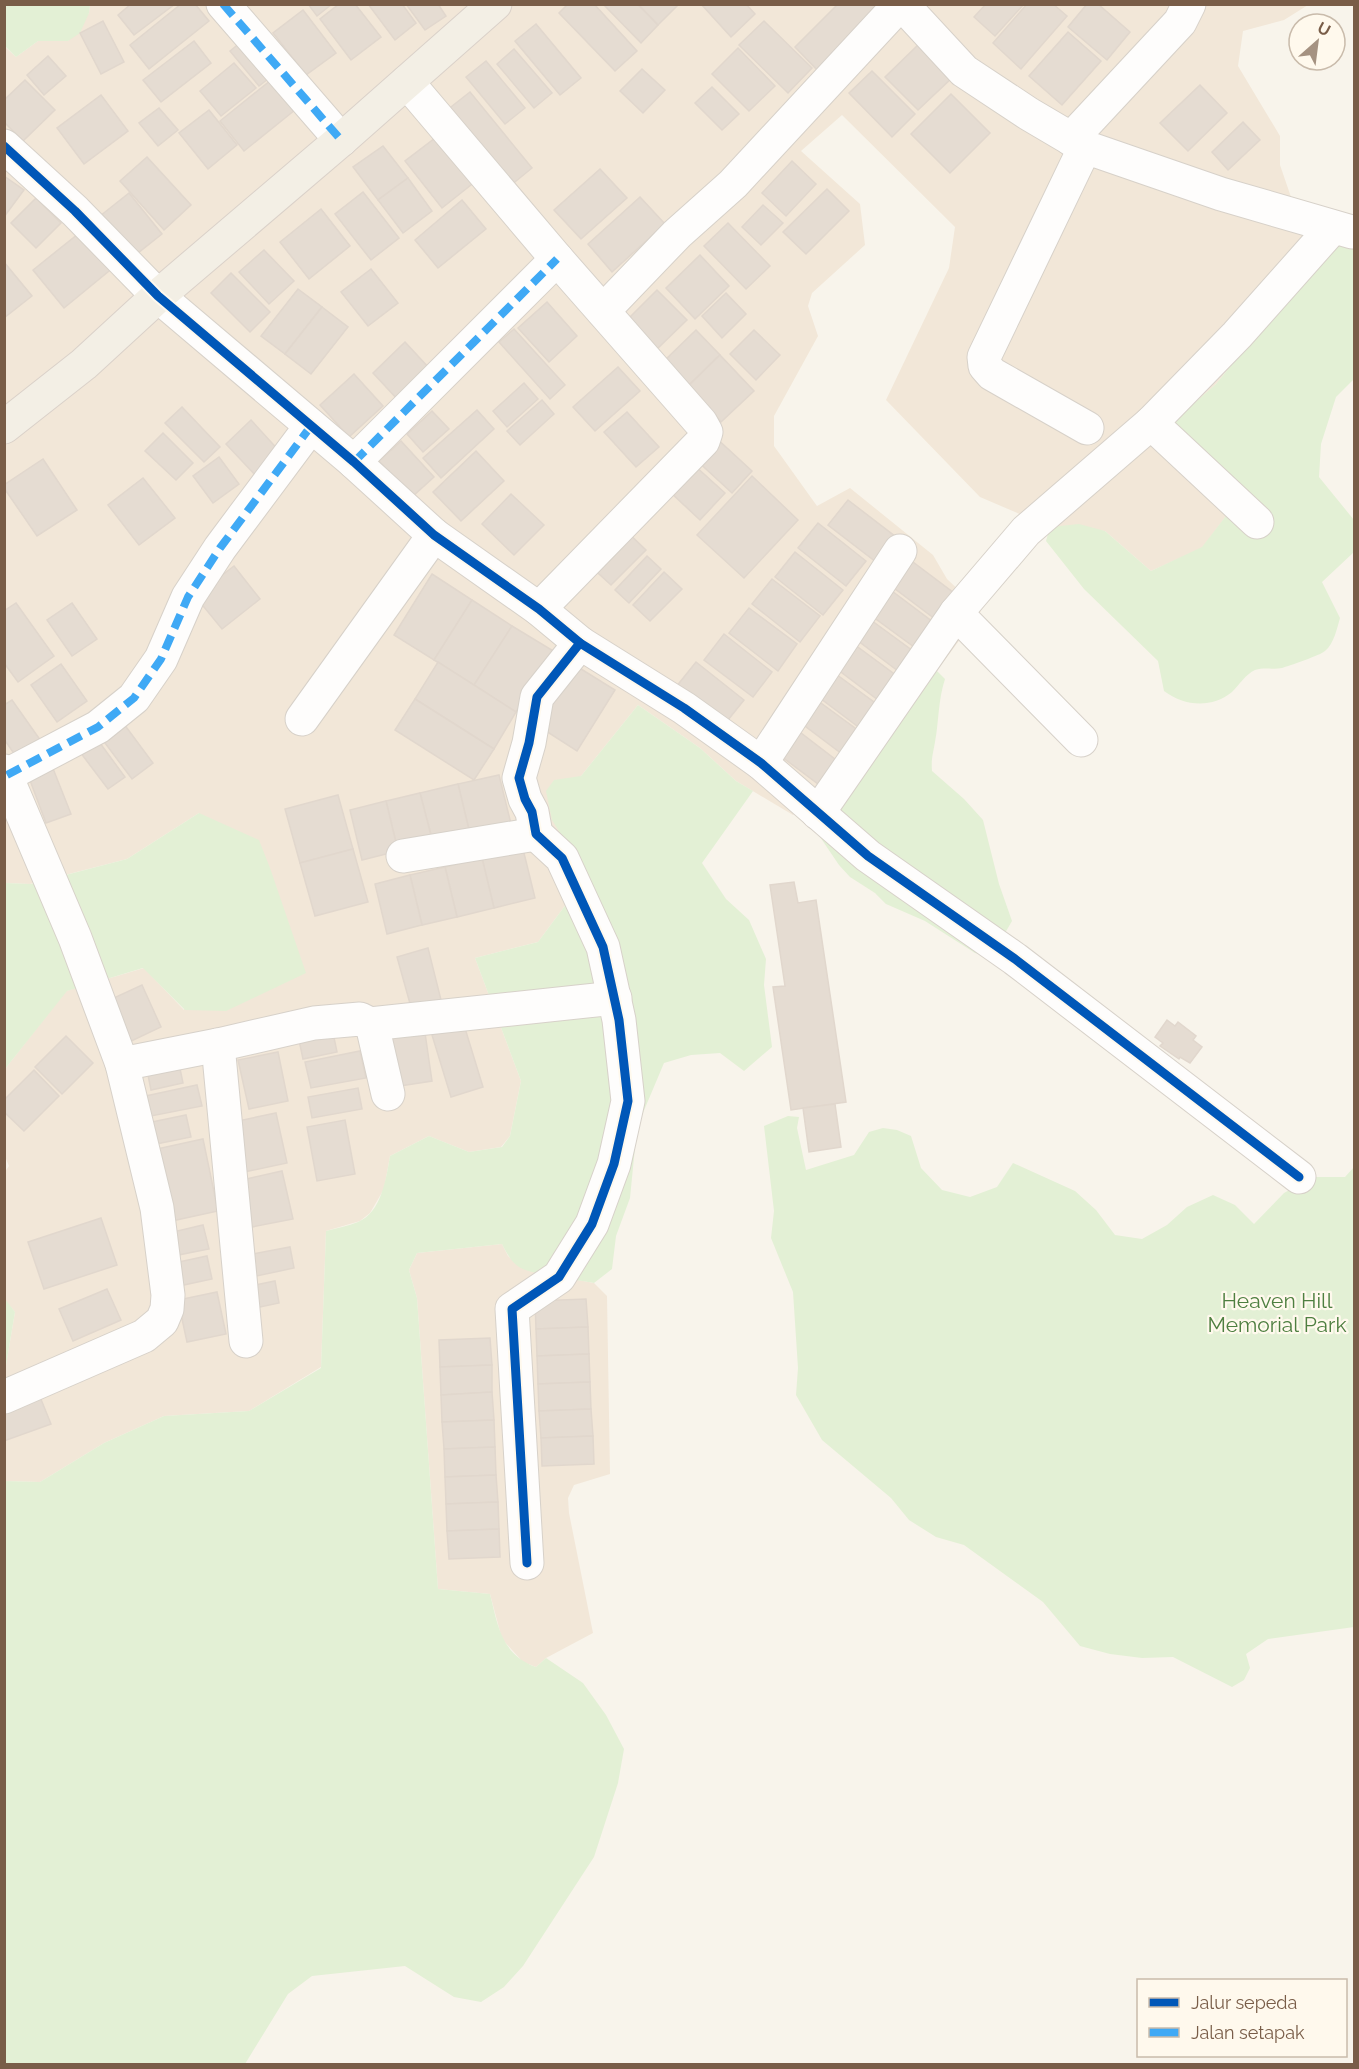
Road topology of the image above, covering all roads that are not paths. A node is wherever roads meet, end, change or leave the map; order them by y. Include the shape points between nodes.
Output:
1 (223, 4) edge
2 (495, 4) edge
3 (901, 4) edge
4 (1189, 4) edge
5 (407, 82) junction
6 (341, 140) junction
7 (1078, 143) junction
8 (4, 146) edge
9 (1344, 230) edge
10 (557, 259) junction
11 (158, 296) junction
12 (603, 311) junction
13 (1151, 423) junction
14 (310, 426) junction
15 (4, 428) edge
16 (1087, 428) dead end
17 (354, 462) junction
18 (1257, 522) dead end
19 (434, 535) junction
20 (900, 551) dead end
21 (538, 609) junction
22 (956, 613) junction
23 (580, 643) junction
24 (302, 719) dead end
25 (1081, 740) dead end
26 (761, 763) junction
27 (6, 773) edge
28 (818, 813) junction
29 (536, 834) junction
30 (403, 856) dead end
31 (615, 998) junction
32 (370, 1024) junction
33 (218, 1046) junction
34 (122, 1064) junction
35 (388, 1094) dead end
36 (1299, 1177) dead end
37 (246, 1341) dead end
38 (4, 1396) edge
39 (527, 1563) dead end

1 - 6 street
2 - 5 main road
3 - 7 street via 964,71
3 - 12 street via 733,184 677,234
4 - 7 street via 1180,22
5 - 6 main road
5 - 10 street
6 - 11 main road
7 - 9 street via 1221,194
7 - 16 street via 984,357 992,374
8 - 11 street
9 - 13 street
10 - 12 street
10 - 17 street
11 - 14 street
11 - 15 main road via 84,364
12 - 21 street via 706,432 703,441
13 - 18 street
13 - 22 street via 1026,531
14 - 17 street
14 - 27 street via 188,597 161,659 134,698 98,727
17 - 19 street
19 - 21 street
19 - 24 street
20 - 26 street
21 - 23 street
22 - 25 street
22 - 28 street
23 - 26 street via 684,708
23 - 29 street via 537,696 519,778
26 - 28 street
27 - 34 street
28 - 36 street via 868,856 1032,972
29 - 30 street
29 - 31 street via 562,858 603,947
31 - 32 street
31 - 39 street via 628,1101 614,1164 592,1224 559,1277 512,1309
32 - 33 street via 360,1019 314,1023
32 - 35 street
33 - 34 street
33 - 37 street
34 - 38 street via 157,1208 167,1309 162,1321 144,1336

